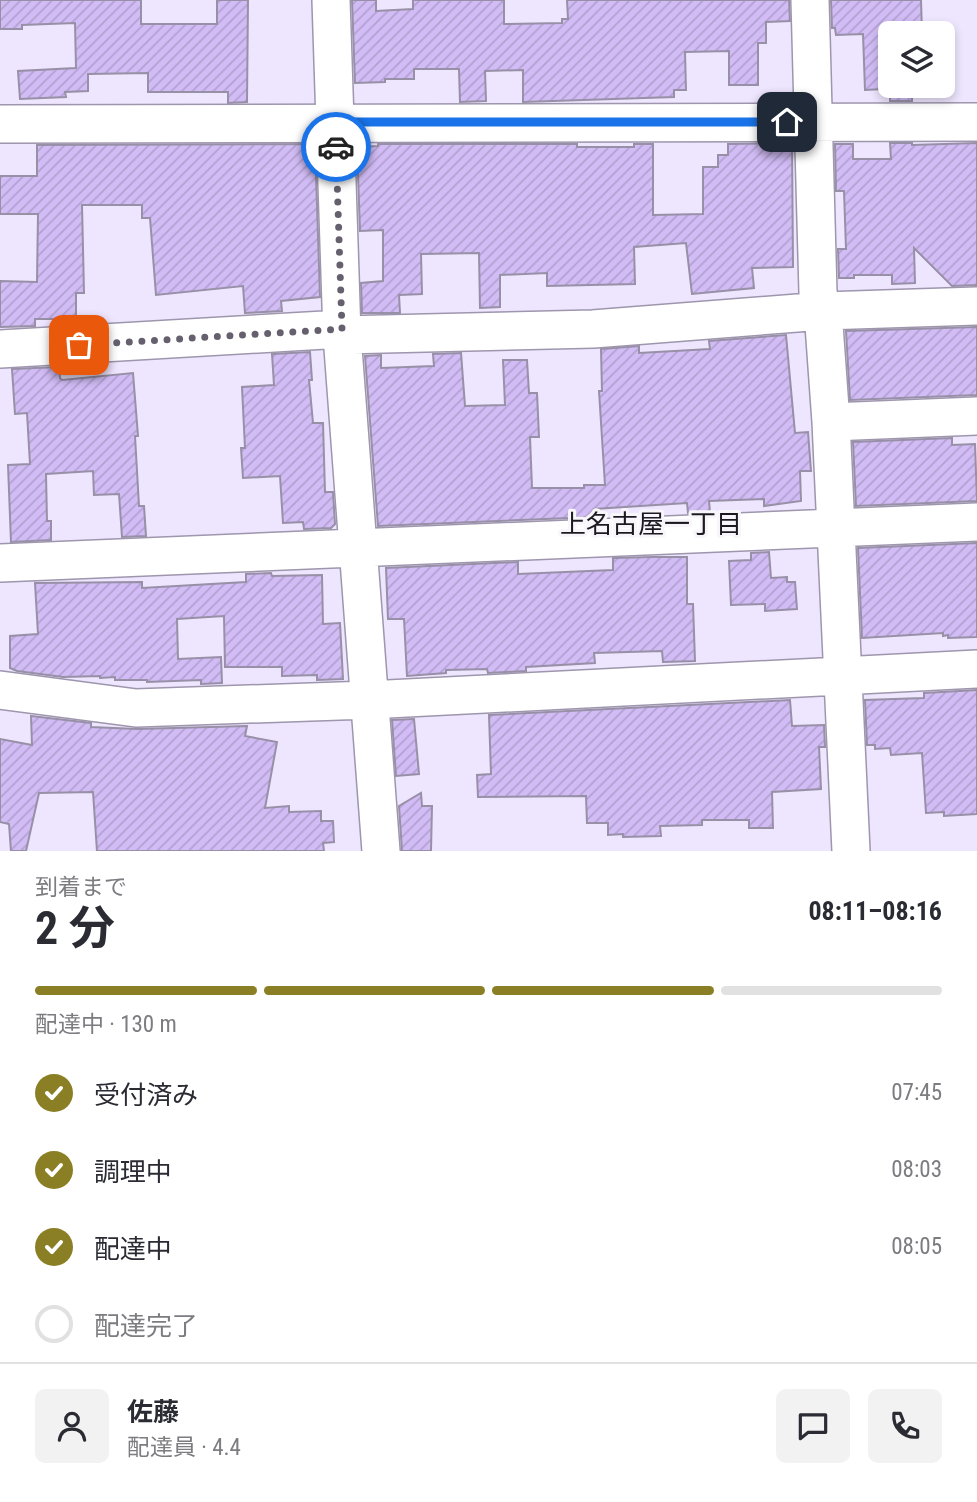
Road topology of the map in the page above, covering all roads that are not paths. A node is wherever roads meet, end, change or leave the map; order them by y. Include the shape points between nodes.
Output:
1 (331, 0) edge
2 (810, 0) edge
3 (335, 122) junction
4 (814, 122) junction
5 (977, 122) edge
6 (0, 124) edge
7 (977, 306) edge
8 (823, 311) junction
9 (342, 332) junction
10 (0, 349) edge
11 (977, 416) edge
12 (831, 422) junction
13 (977, 522) edge
14 (836, 528) junction
15 (358, 547) junction
16 (0, 563) edge
17 (977, 669) edge
18 (843, 675) junction
19 (0, 690) edge
20 (368, 699) junction
21 (381, 851) edge
22 (851, 851) edge

1 - 3 street
2 - 4 street
3 - 4 street
3 - 6 street
3 - 9 street
4 - 5 street
4 - 8 street via 818,293
7 - 8 street
8 - 9 street via 593,329
8 - 12 street
9 - 10 street
9 - 15 street
11 - 12 street
12 - 14 street
13 - 14 street
14 - 15 street
14 - 18 street
15 - 16 street
15 - 20 street
17 - 18 street
18 - 20 street
18 - 22 street
19 - 20 street via 136,708
20 - 21 street

